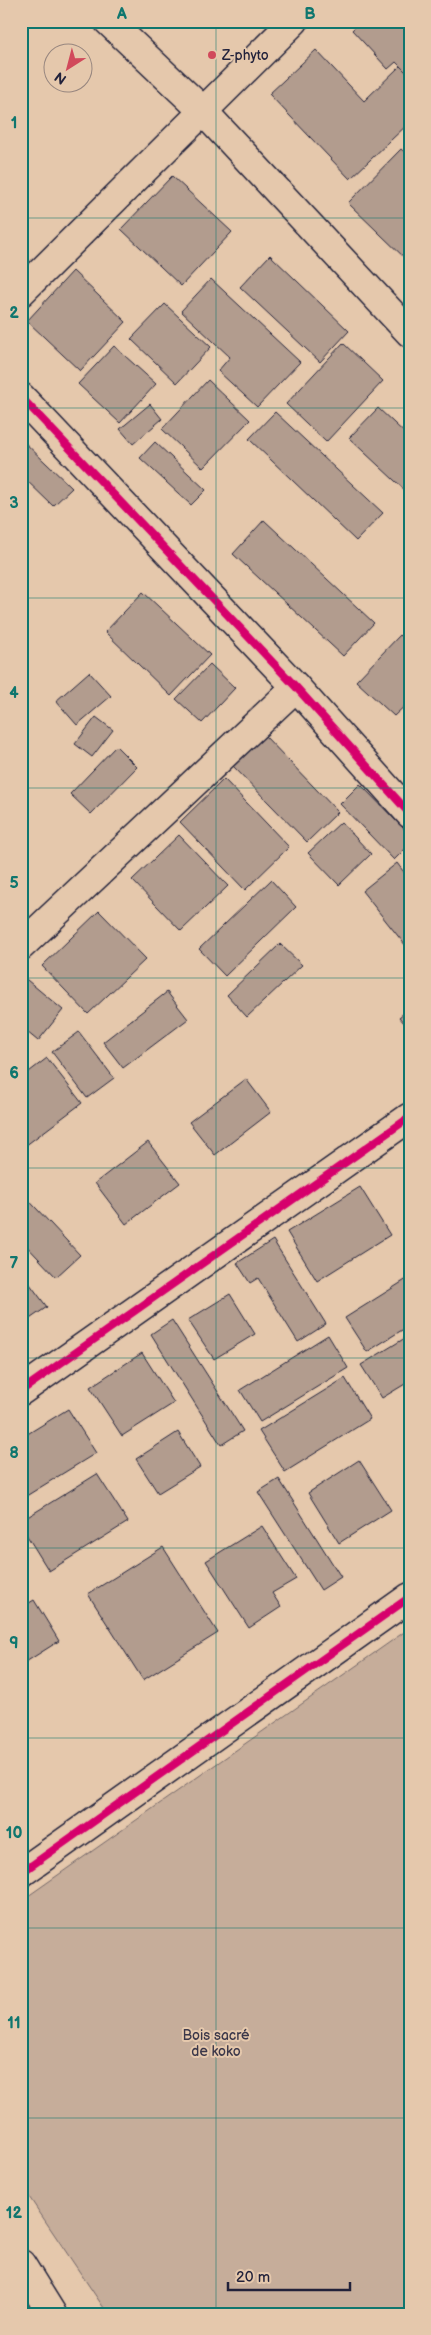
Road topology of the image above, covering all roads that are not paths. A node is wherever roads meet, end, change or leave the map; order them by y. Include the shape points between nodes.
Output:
1 (108, 21) edge
2 (294, 21) edge
3 (202, 110) junction
4 (21, 292) edge
5 (410, 333) edge
6 (21, 396) edge
7 (296, 687) junction
8 (410, 814) edge
9 (21, 946) edge
10 (410, 1117) edge
11 (21, 1391) edge
12 (410, 1596) edge
13 (21, 1873) edge
14 (21, 2264) edge
15 (52, 2314) edge

1 - 3 street
2 - 3 street
3 - 4 street
3 - 5 street
6 - 7 street
7 - 8 street
7 - 9 street
10 - 11 street
12 - 13 street
14 - 15 street

